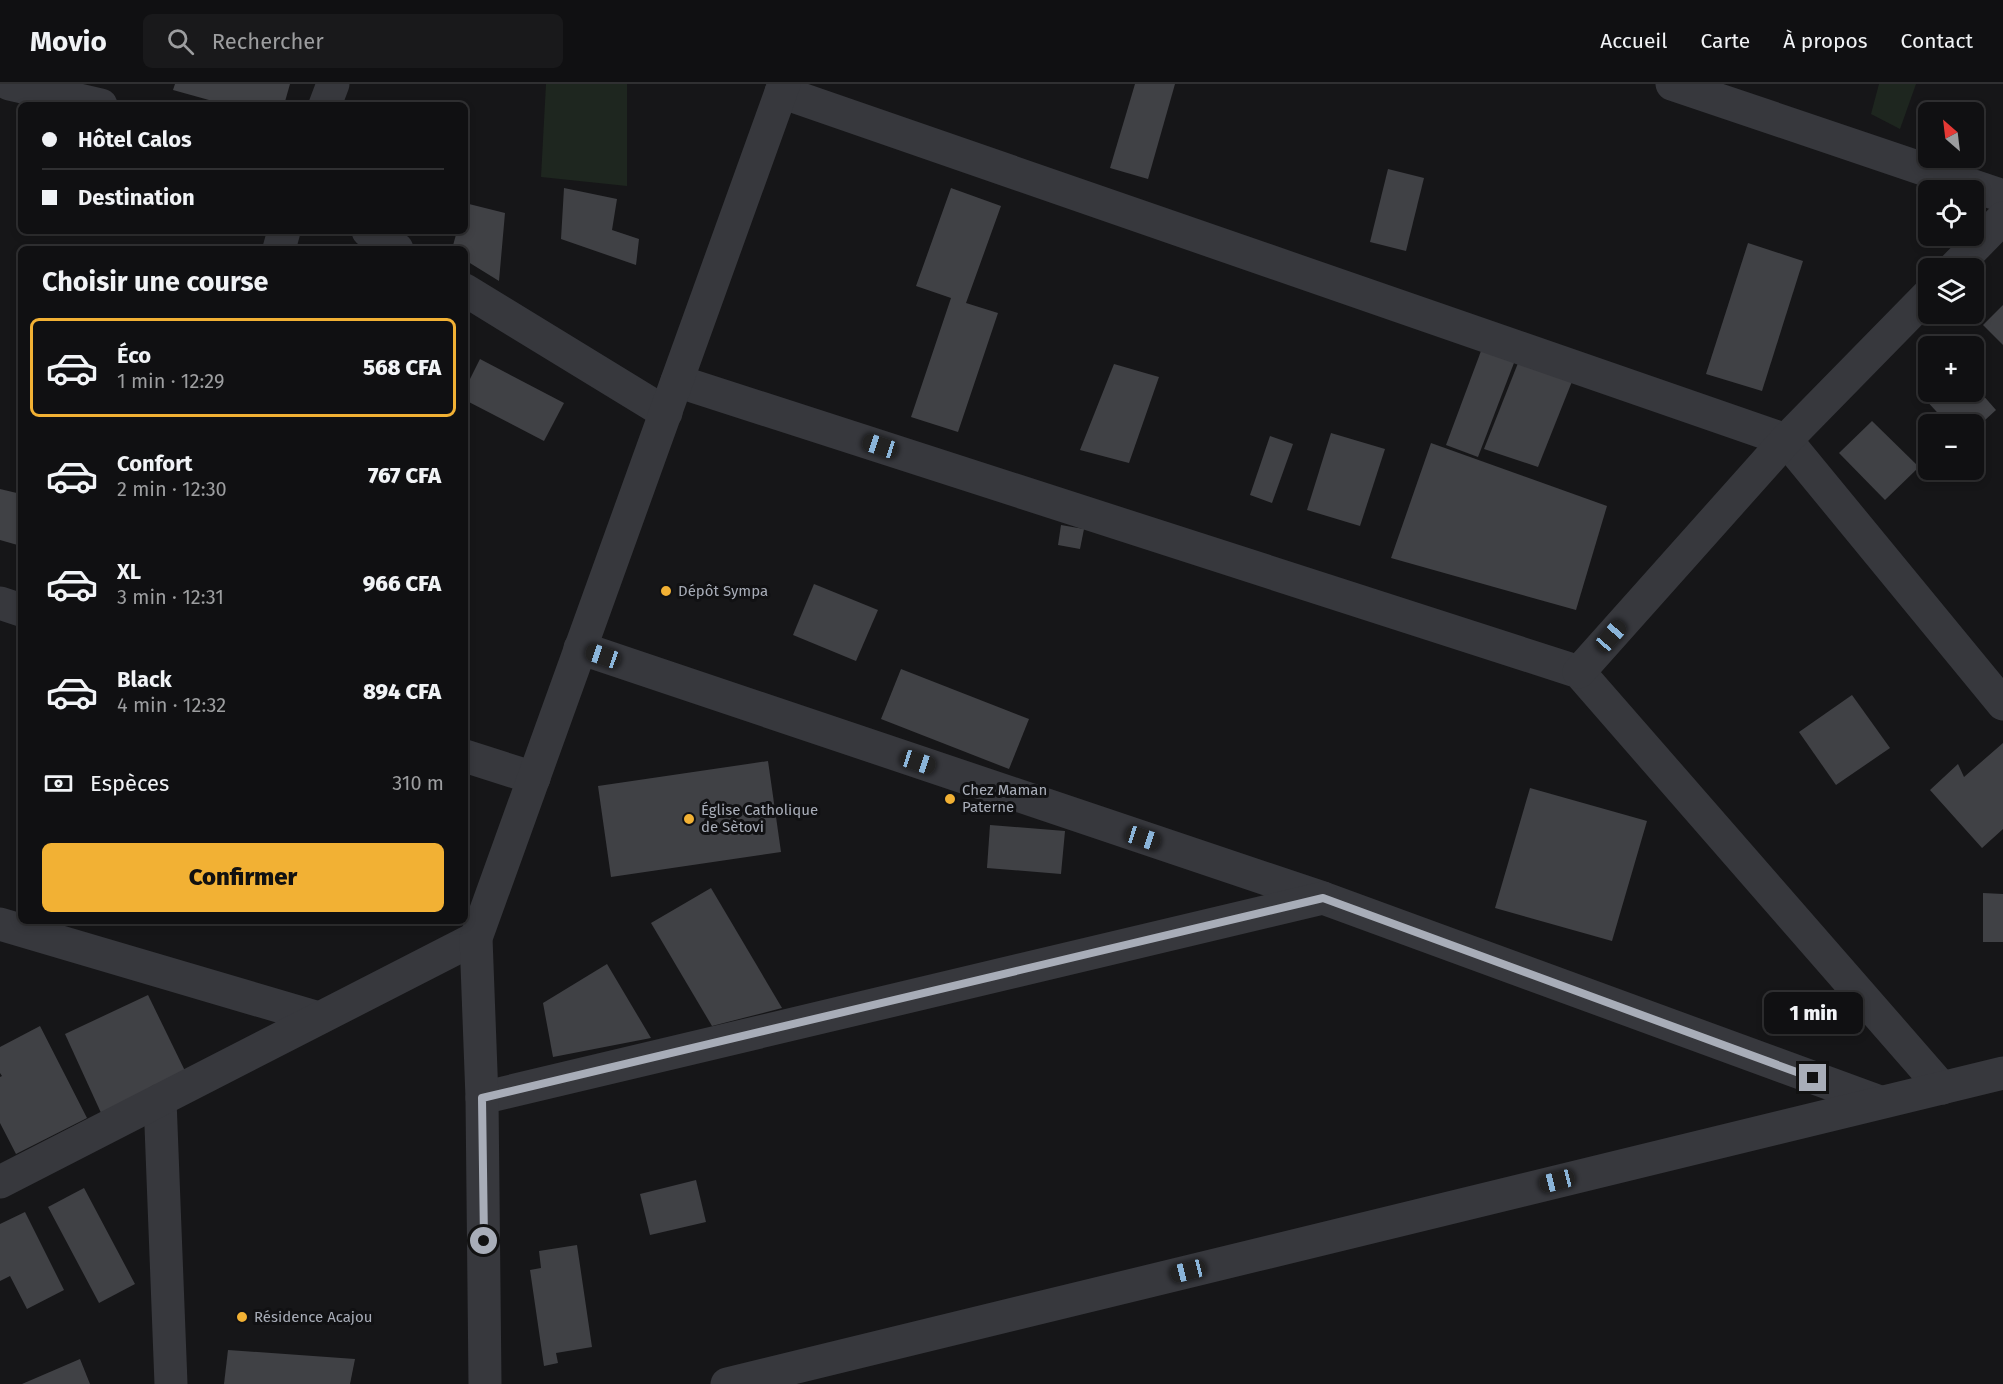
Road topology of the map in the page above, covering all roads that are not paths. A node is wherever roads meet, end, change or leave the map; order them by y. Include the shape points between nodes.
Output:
1 (9, 84) edge
2 (333, 84) edge
3 (1672, 84) edge
4 (783, 88) edge
5 (87, 102) edge
6 (325, 102) edge
7 (2003, 196) edge
8 (1999, 232) edge
9 (373, 234) edge
10 (392, 246) edge
11 (1966, 258) edge
12 (468, 292) edge
13 (1918, 305) edge
14 (677, 381) junction
15 (666, 413) junction
16 (1786, 440) junction
17 (0, 603) edge
18 (18, 609) edge
19 (580, 648) junction
20 (1580, 672) junction
21 (2003, 704) edge
22 (468, 757) edge
23 (534, 778) junction
24 (1323, 898) junction
25 (0, 924) edge
26 (476, 938) junction
27 (319, 1018) junction
28 (2003, 1073) edge
29 (1942, 1088) junction
30 (482, 1098) junction
31 (160, 1100) junction
32 (1880, 1102) junction
33 (0, 1182) edge
34 (171, 1384) edge
35 (485, 1384) edge
36 (727, 1384) edge

1 - 5 street
2 - 6 street
3 - 7 street
4 - 14 street
4 - 16 street
8 - 11 street
9 - 10 street
12 - 15 street
13 - 16 street
14 - 15 street
14 - 20 street
15 - 19 street
16 - 20 street
16 - 21 street
17 - 18 street
19 - 23 street
19 - 24 street
20 - 29 street
22 - 23 street
23 - 26 street
24 - 30 street
24 - 32 street
25 - 27 street
26 - 27 street
26 - 30 street
27 - 31 street
28 - 29 street
29 - 32 street
30 - 35 street
31 - 33 street
31 - 34 street
32 - 36 street

